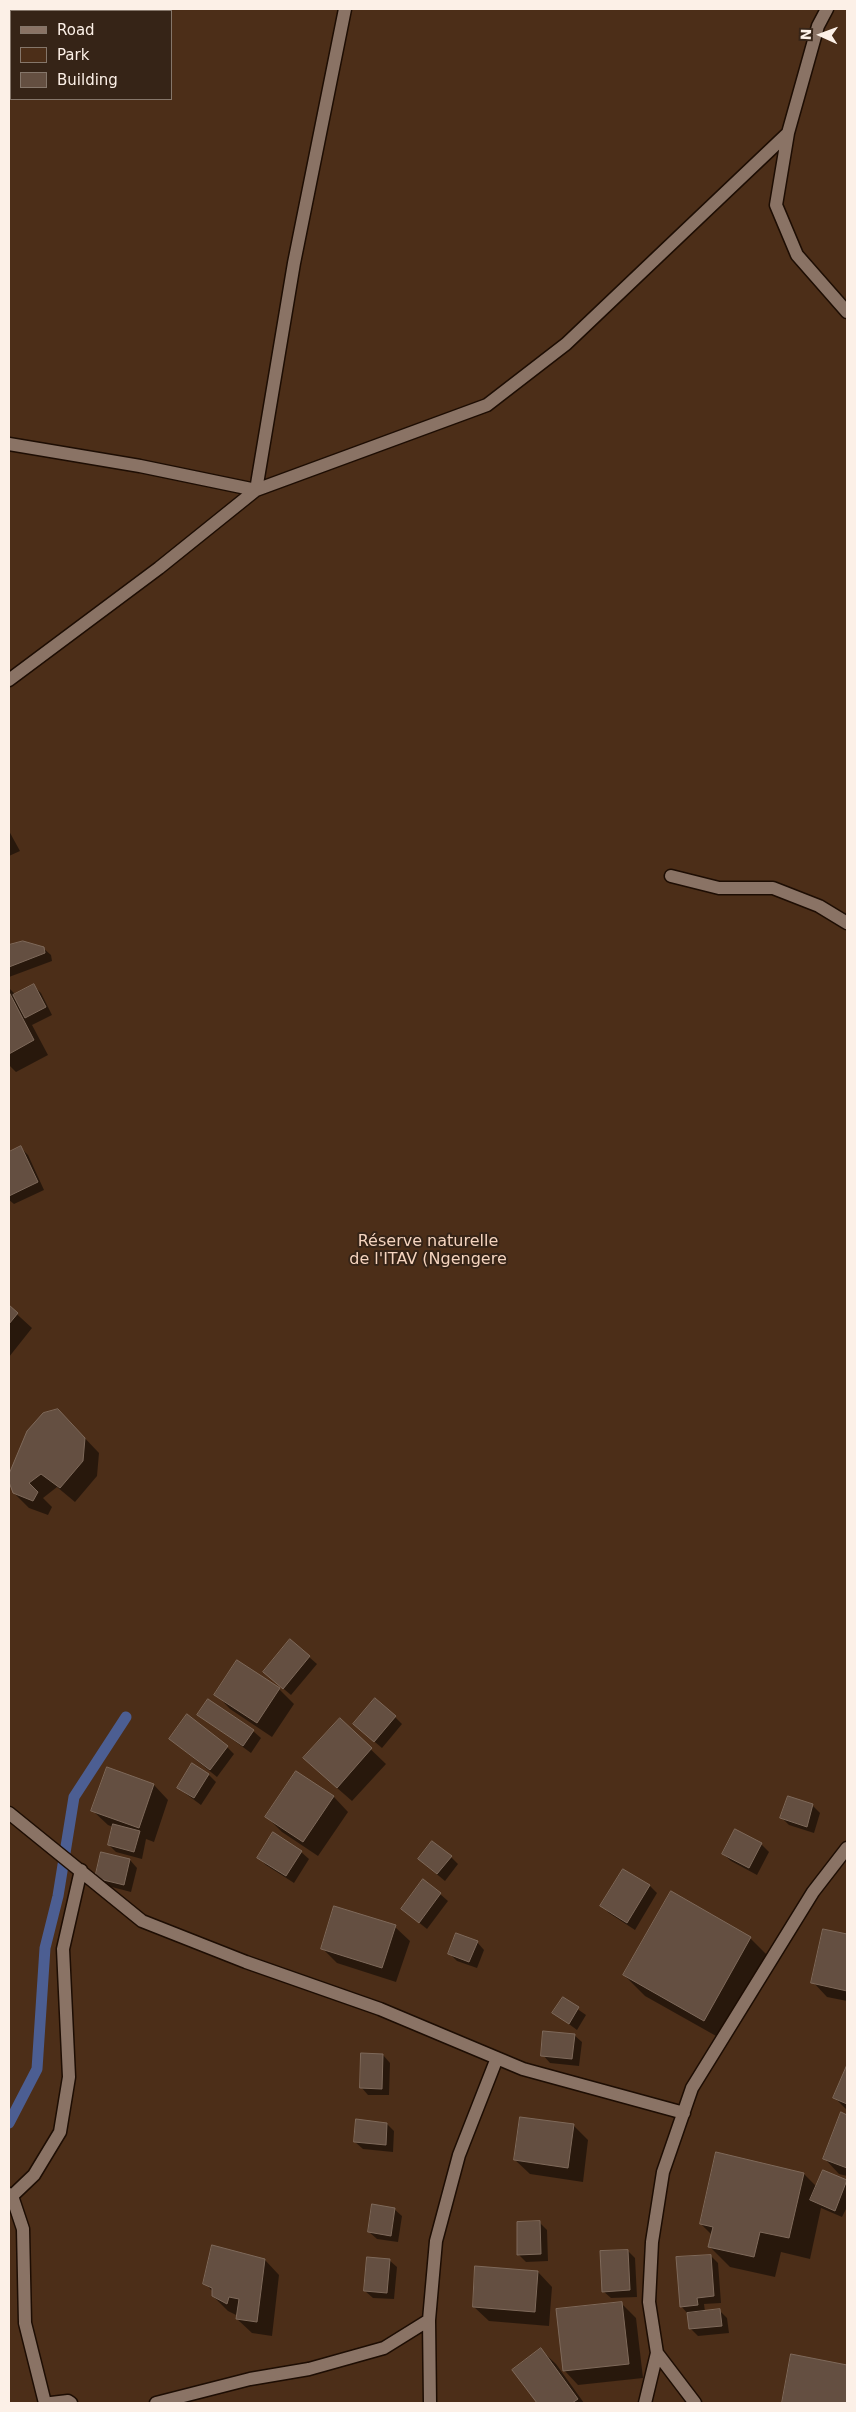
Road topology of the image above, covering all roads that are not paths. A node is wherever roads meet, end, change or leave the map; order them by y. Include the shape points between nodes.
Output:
1 (346, 9) edge
2 (827, 9) edge
3 (788, 133) junction
4 (847, 312) edge
5 (9, 444) edge
6 (256, 490) junction
7 (9, 680) edge
8 (672, 876) dead end
9 (847, 923) edge
10 (9, 1813) edge
11 (847, 1848) edge
12 (81, 1870) junction
13 (497, 2058) junction
14 (684, 2113) junction
15 (10, 2195) edge
16 (429, 2320) junction
17 (657, 2353) junction
18 (45, 2403) edge
19 (51, 2403) edge
20 (71, 2403) edge
21 (156, 2403) edge
22 (430, 2403) edge
23 (645, 2403) edge
24 (695, 2403) edge

1 - 6 street via 294,263
2 - 3 street via 818,26
3 - 4 street via 776,205 797,255
3 - 6 street via 566,344 487,405
5 - 6 street
6 - 7 street via 159,568
8 - 9 street via 719,888 773,888 819,906
10 - 12 street
11 - 14 street via 813,1892 692,2088
12 - 13 street via 142,1921 380,2009
12 - 15 street via 63,1949 69,2077 60,2132 34,2175
13 - 14 street via 523,2069
13 - 16 street via 459,2155 436,2241
14 - 17 street via 663,2172 652,2242 649,2302
15 - 18 street via 23,2229 24,2323
16 - 21 street via 384,2348 309,2369 250,2379
16 - 22 street
17 - 23 street
17 - 24 street
19 - 20 street

